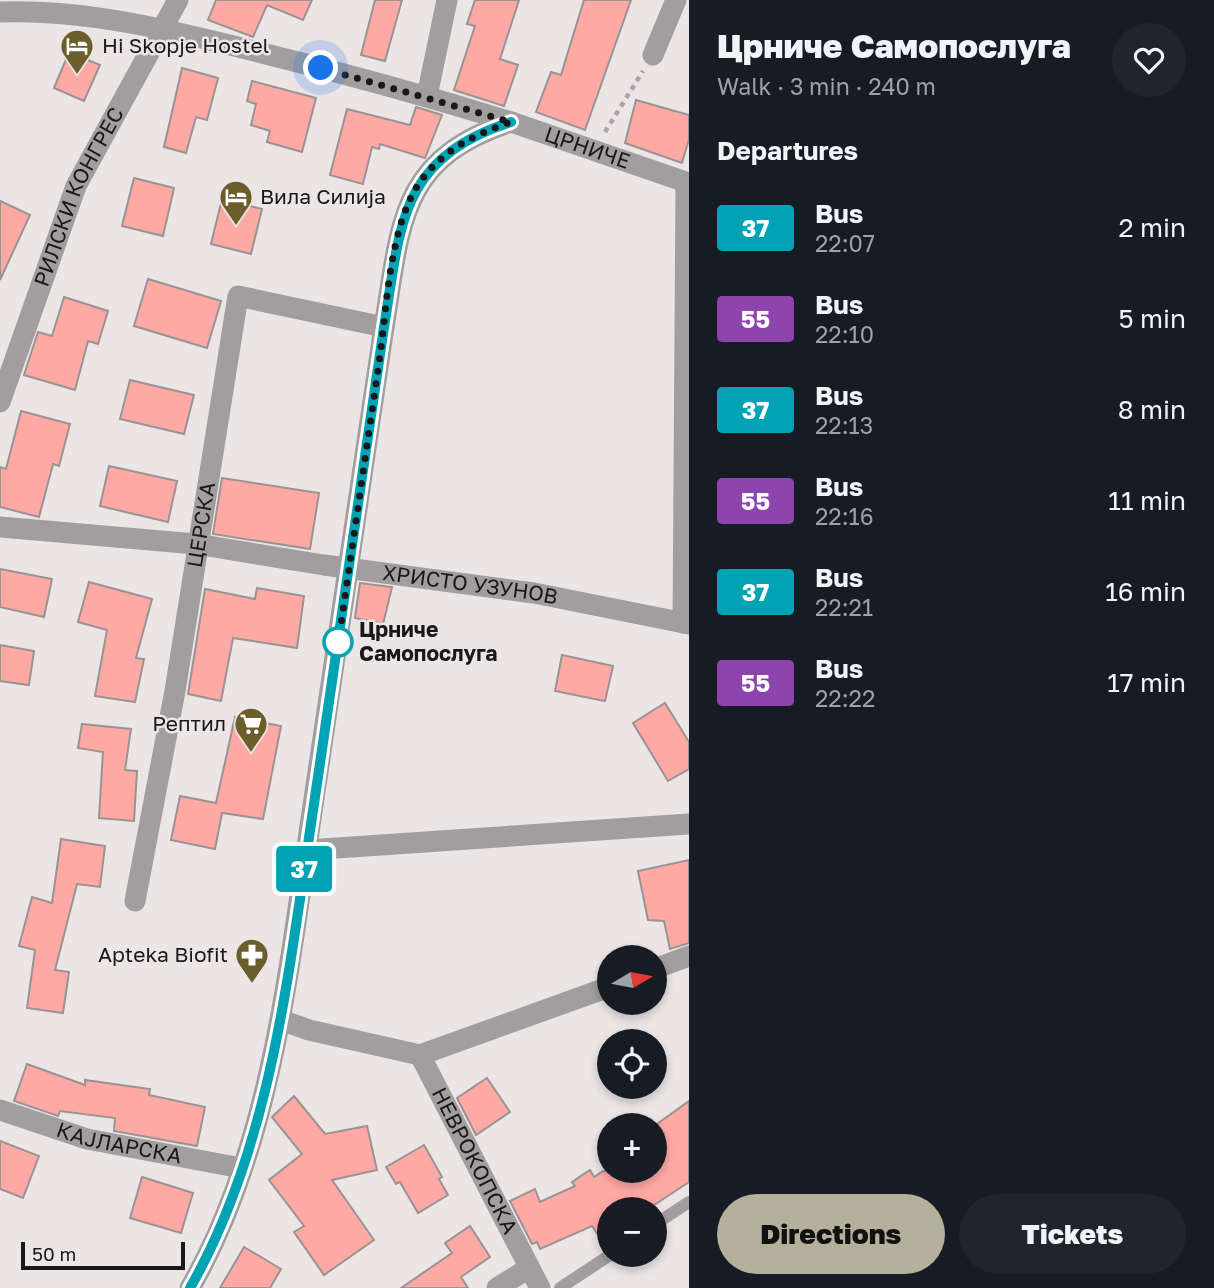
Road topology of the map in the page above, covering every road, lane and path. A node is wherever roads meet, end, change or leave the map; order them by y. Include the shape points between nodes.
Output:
1 (178, 0) edge
2 (447, 0) edge
3 (676, 0) edge
4 (37, 5) edge
5 (0, 12) edge
6 (164, 28) junction
7 (653, 55) joint
8 (427, 96) junction
9 (511, 122) junction
10 (594, 150) junction
11 (688, 183) edge
12 (384, 327) junction
13 (0, 402) edge
14 (0, 527) edge
15 (196, 544) junction
16 (350, 567) junction
17 (686, 624) edge
18 (689, 824) edge
19 (307, 850) junction
20 (135, 901) dead end
21 (689, 956) edge
22 (667, 964) edge
23 (597, 991) edge
24 (281, 1020) junction
25 (420, 1055) junction
26 (0, 1111) edge
27 (242, 1168) junction
28 (689, 1202) edge
29 (667, 1216) edge
30 (597, 1264) edge
31 (528, 1269) junction
32 (190, 1288) edge
33 (497, 1288) edge
34 (540, 1288) edge
35 (560, 1288) edge

1 - 6 street, РИЛСКИ КОНГРЕС
2 - 8 street
3 - 7 street
4 - 5 street, ЦРНИЧЕ
4 - 6 street, ЦРНИЧЕ
6 - 8 street, ЦРНИЧЕ
6 - 13 street, РИЛСКИ КОНГРЕС via 76,186
7 - 10 path
8 - 9 street, ЦРНИЧЕ
9 - 10 street, ЦРНИЧЕ
9 - 12 street via 458,145 419,183 402,220
10 - 11 street, ЦРНИЧЕ
11 - 17 street
12 - 15 street, ЦЕРСКА via 238,296
12 - 16 street
14 - 15 street, ХРИСТО УЗУНОВ
15 - 16 street, ХРИСТО УЗУНОВ
15 - 20 street, ЦЕРСКА via 175,691
16 - 17 street, ХРИСТО УЗУНОВ via 534,593
16 - 19 street
18 - 19 street
19 - 24 street
21 - 22 street
23 - 25 street
24 - 25 street
24 - 27 street
25 - 31 street, НЕВРОКОПСКА
26 - 27 street, КАЈЛАРСКА via 87,1139
27 - 32 street
28 - 29 lane
30 - 35 lane
31 - 33 street
31 - 34 street, НЕВРОКОПСКА

